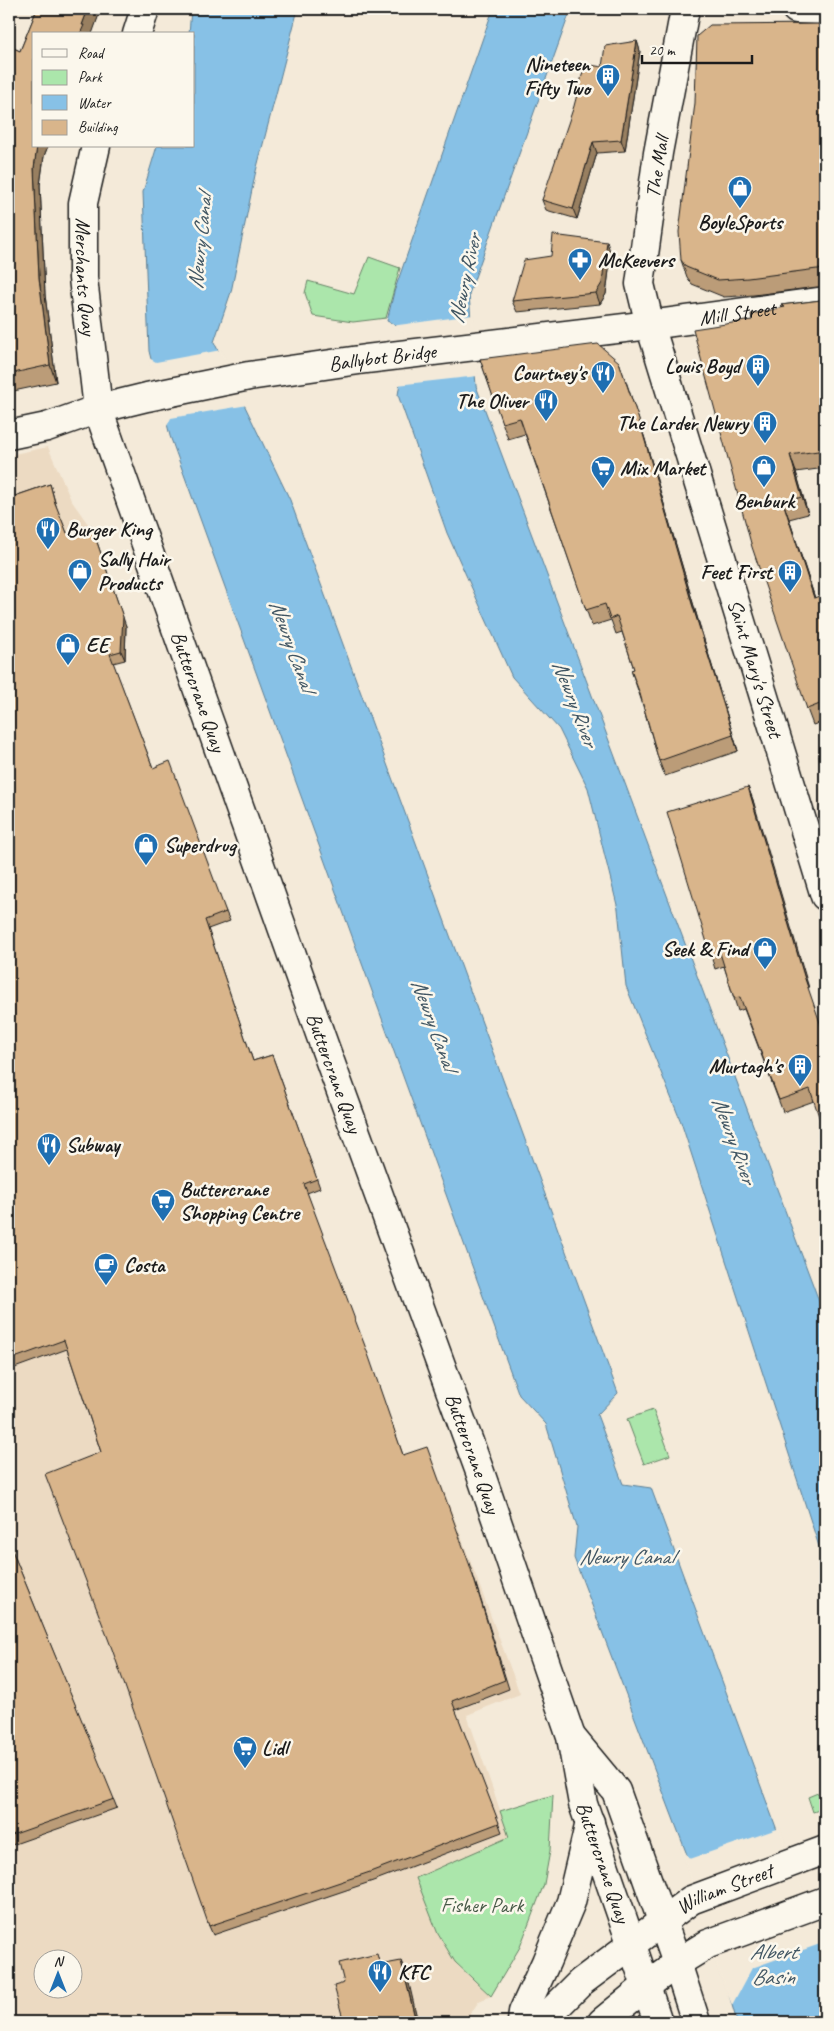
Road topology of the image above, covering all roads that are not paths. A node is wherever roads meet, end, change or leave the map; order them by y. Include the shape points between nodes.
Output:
1 (145, 9) edge
2 (796, 9) edge
3 (825, 10) edge
4 (691, 11) edge
5 (137, 32) edge
6 (96, 148) edge
7 (825, 301) edge
8 (650, 325) junction
9 (98, 409) junction
10 (9, 435) edge
11 (825, 896) edge
12 (571, 1737) junction
13 (590, 1822) junction
14 (825, 1850) edge
15 (825, 1901) edge
16 (663, 1922) junction
17 (632, 1945) junction
18 (677, 1963) junction
19 (646, 1986) junction
20 (522, 2022) edge
21 (541, 2022) edge
22 (602, 2022) edge
23 (658, 2022) edge
24 (696, 2022) edge

1 - 5 main road
2 - 3 main road
4 - 8 main road, The Mall via 658,153 640,284
6 - 9 main road, Merchants Quay via 82,203 83,278
7 - 8 main road, Mill Street
8 - 9 main road, Ballybot Bridge via 249,376
8 - 11 main road, Saint Mary's Street
9 - 10 main road via 47,427
9 - 12 main road, Buttercrane Quay via 324,1046 480,1472
12 - 13 main road, Buttercrane Quay via 583,1804
12 - 16 main road, Buttercrane Quay via 616,1791
13 - 17 main road, Buttercrane Quay
13 - 20 main road via 570,1902 523,2012
14 - 16 main road, William Street via 692,1900
15 - 18 main road, William Street via 708,1944
16 - 17 main road, William Street
16 - 18 main road, Buttercrane Quay
17 - 19 main road, Buttercrane Quay
17 - 21 main road, William Street via 581,1982
18 - 19 main road, William Street
18 - 24 main road
19 - 22 main road, William Street
19 - 23 main road

